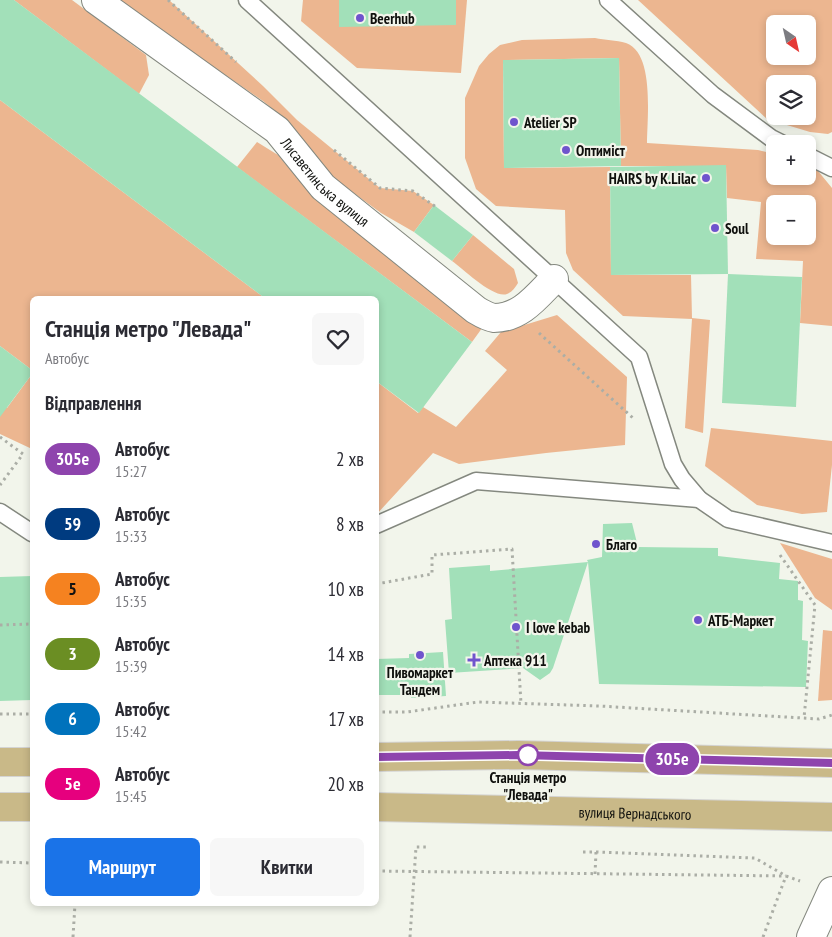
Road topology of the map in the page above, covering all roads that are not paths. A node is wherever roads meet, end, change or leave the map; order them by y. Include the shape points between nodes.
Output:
1 (96, 0) edge
2 (247, 0) edge
3 (608, 0) edge
4 (767, 135) edge
5 (816, 160) edge
6 (832, 168) edge
7 (554, 279) junction
8 (699, 499) junction
9 (0, 512) edge
10 (379, 524) edge
11 (30, 532) edge
12 (832, 543) edge
13 (379, 757) edge
14 (0, 762) edge
15 (30, 762) edge
16 (832, 763) edge
17 (832, 801) edge
18 (0, 807) edge
19 (30, 807) edge
20 (379, 807) edge
21 (800, 815) junction
22 (832, 817) edge
23 (832, 891) edge
24 (811, 937) edge

1 - 7 street, Лисаветинська вулиця via 277,130 324,187 476,310 492,318 511,315 528,306
2 - 7 lane
3 - 4 lane via 713,95
5 - 6 lane
7 - 8 lane via 639,357 673,464
8 - 10 lane via 476,480
8 - 12 lane via 728,518
9 - 11 lane
13 - 16 main road via 518,755
14 - 15 main road
17 - 21 main road
18 - 19 main road
20 - 21 main road, вулиця Вернадського
21 - 22 main road, вулиця Вернадського
23 - 24 street

